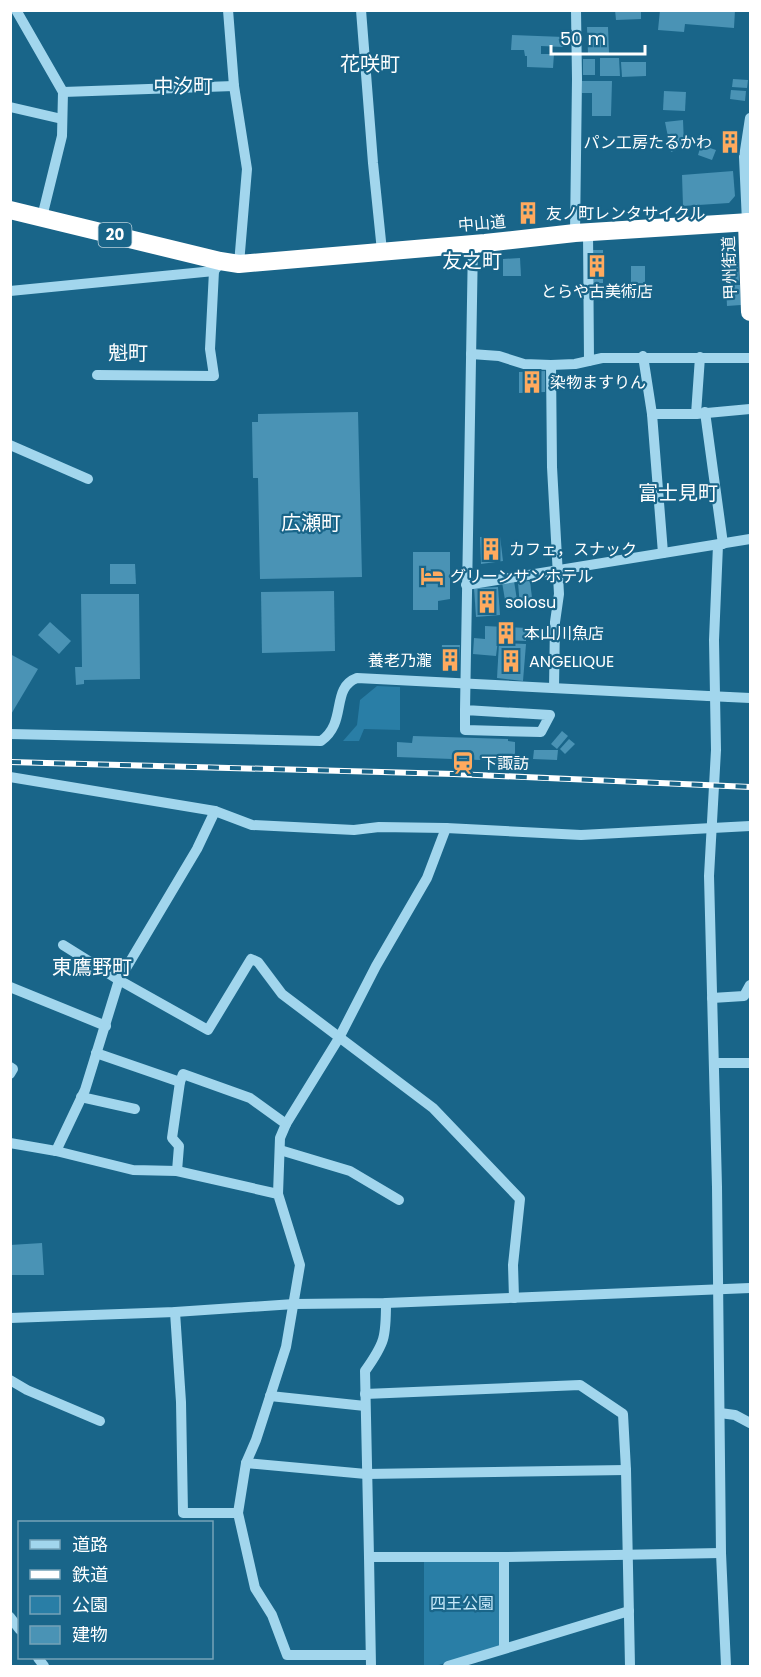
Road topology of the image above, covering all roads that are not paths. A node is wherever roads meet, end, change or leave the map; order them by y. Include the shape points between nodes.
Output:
1 (16, 10) edge
2 (228, 10) edge
3 (361, 10) edge
4 (576, 10) edge
5 (234, 86) junction
6 (63, 92) junction
7 (10, 107) edge
8 (750, 118) edge
9 (62, 119) junction
10 (11, 214) edge
11 (42, 218) junction
12 (749, 222) edge
13 (581, 232) junction
14 (473, 243) junction
15 (382, 251) junction
16 (239, 264) junction
17 (217, 266) junction
18 (10, 291) edge
19 (750, 312) edge
20 (471, 354) junction
21 (643, 356) junction
22 (700, 357) junction
23 (750, 358) edge
24 (589, 361) junction
25 (551, 365) junction
26 (97, 375) dead end
27 (750, 409) edge
28 (701, 413) junction
29 (652, 414) junction
30 (10, 445) edge
31 (88, 479) dead end
32 (750, 539) edge
33 (720, 544) junction
34 (663, 553) junction
35 (558, 569) junction
36 (466, 585) junction
37 (466, 682) junction
38 (554, 688) junction
39 (750, 698) edge
40 (465, 710) junction
41 (10, 734) edge
42 (10, 777) edge
43 (215, 811) junction
44 (750, 826) edge
45 (446, 828) junction
46 (712, 828) junction
47 (63, 945) dead end
48 (119, 980) junction
49 (750, 984) edge
50 (10, 987) edge
51 (712, 998) junction
52 (106, 1026) junction
53 (339, 1038) junction
54 (96, 1053) junction
55 (714, 1063) junction
56 (750, 1063) edge
57 (10, 1067) edge
58 (10, 1074) edge
59 (180, 1082) junction
60 (81, 1096) junction
61 (135, 1109) dead end
62 (286, 1124) junction
63 (10, 1143) edge
64 (280, 1150) junction
65 (56, 1151) junction
66 (177, 1172) junction
67 (278, 1194) junction
68 (399, 1200) dead end
69 (750, 1288) edge
70 (719, 1289) junction
71 (514, 1298) junction
72 (386, 1303) junction
73 (294, 1304) junction
74 (175, 1312) junction
75 (10, 1318) edge
76 (10, 1380) edge
77 (365, 1394) junction
78 (270, 1396) junction
79 (365, 1406) junction
80 (720, 1413) junction
81 (100, 1421) dead end
82 (750, 1423) edge
83 (246, 1463) junction
84 (626, 1470) junction
85 (366, 1474) junction
86 (238, 1513) junction
87 (628, 1553) junction
88 (721, 1553) junction
89 (369, 1557) junction
90 (504, 1557) junction
91 (629, 1611) junction
92 (504, 1648) junction
93 (370, 1655) junction
94 (371, 1666) edge
95 (448, 1666) edge
96 (630, 1666) edge
97 (726, 1666) edge

1 - 6 street
2 - 5 street
3 - 15 street
4 - 13 street
5 - 6 street
5 - 16 street via 247,168
6 - 9 street
7 - 9 street
8 - 12 street via 744,157
9 - 11 street via 62,136
10 - 11 highway, 20
11 - 17 highway, 20
12 - 13 highway, 中山道 / 20
12 - 19 highway, 甲州街道
13 - 14 highway, 中山道 / 20
13 - 24 street
14 - 15 highway, 中山道 / 20
14 - 20 street
15 - 16 highway, 中山道 / 20
16 - 17 highway, 中山道 / 20
17 - 18 street
17 - 26 street via 210,349 214,376
20 - 25 street
20 - 36 street
21 - 22 street
21 - 24 street
21 - 29 street
22 - 23 street
22 - 28 street
24 - 25 street
25 - 35 street
27 - 28 street
28 - 29 street
28 - 33 street
29 - 34 street
30 - 31 street
32 - 33 street
33 - 34 street
33 - 46 street via 714,640 716,750
34 - 35 street
35 - 36 street
35 - 38 street
36 - 37 street
37 - 38 street
37 - 40 street
37 - 41 street via 357,678 349,681 343,688 335,725 321,741
38 - 39 street, bridge
40 - 40 street via 465,730 541,732 550,715
42 - 43 street
43 - 45 street via 252,825 354,830
43 - 48 street via 197,849
44 - 46 street
45 - 46 street via 580,835
45 - 53 street via 427,878
46 - 51 street
47 - 48 street
48 - 52 street
48 - 53 street via 208,1030 251,959 258,962 282,994
49 - 51 street via 744,996
50 - 52 street
51 - 55 street
52 - 54 street
53 - 62 street
53 - 71 street via 433,1108 520,1199
54 - 59 street
54 - 60 street
55 - 56 street
55 - 70 street
57 - 58 street
59 - 62 street via 183,1074 250,1098
59 - 66 street via 172,1138 178,1146
60 - 61 street
60 - 65 street
62 - 64 street
63 - 65 street
64 - 67 street
64 - 68 street via 350,1172
65 - 66 street via 133,1170
66 - 67 street
67 - 73 street via 300,1265
69 - 70 street
70 - 71 street
70 - 80 street
71 - 72 street
72 - 73 street
72 - 77 street via 386,1332 379,1352 365,1371
73 - 74 street
73 - 78 street via 286,1347
74 - 75 street
74 - 86 street via 183,1513
76 - 81 street
77 - 79 street
77 - 84 street via 580,1385 623,1414
78 - 79 street
78 - 83 street
79 - 85 street
80 - 82 street
80 - 88 street
83 - 85 street
83 - 86 street
84 - 85 street
84 - 87 street
85 - 89 street
86 - 93 street via 255,1587 272,1615 287,1655
87 - 88 street
87 - 90 street
87 - 91 street
88 - 97 street
89 - 90 street
89 - 93 street
90 - 92 street
91 - 92 street
91 - 96 street
92 - 95 street
93 - 94 street

